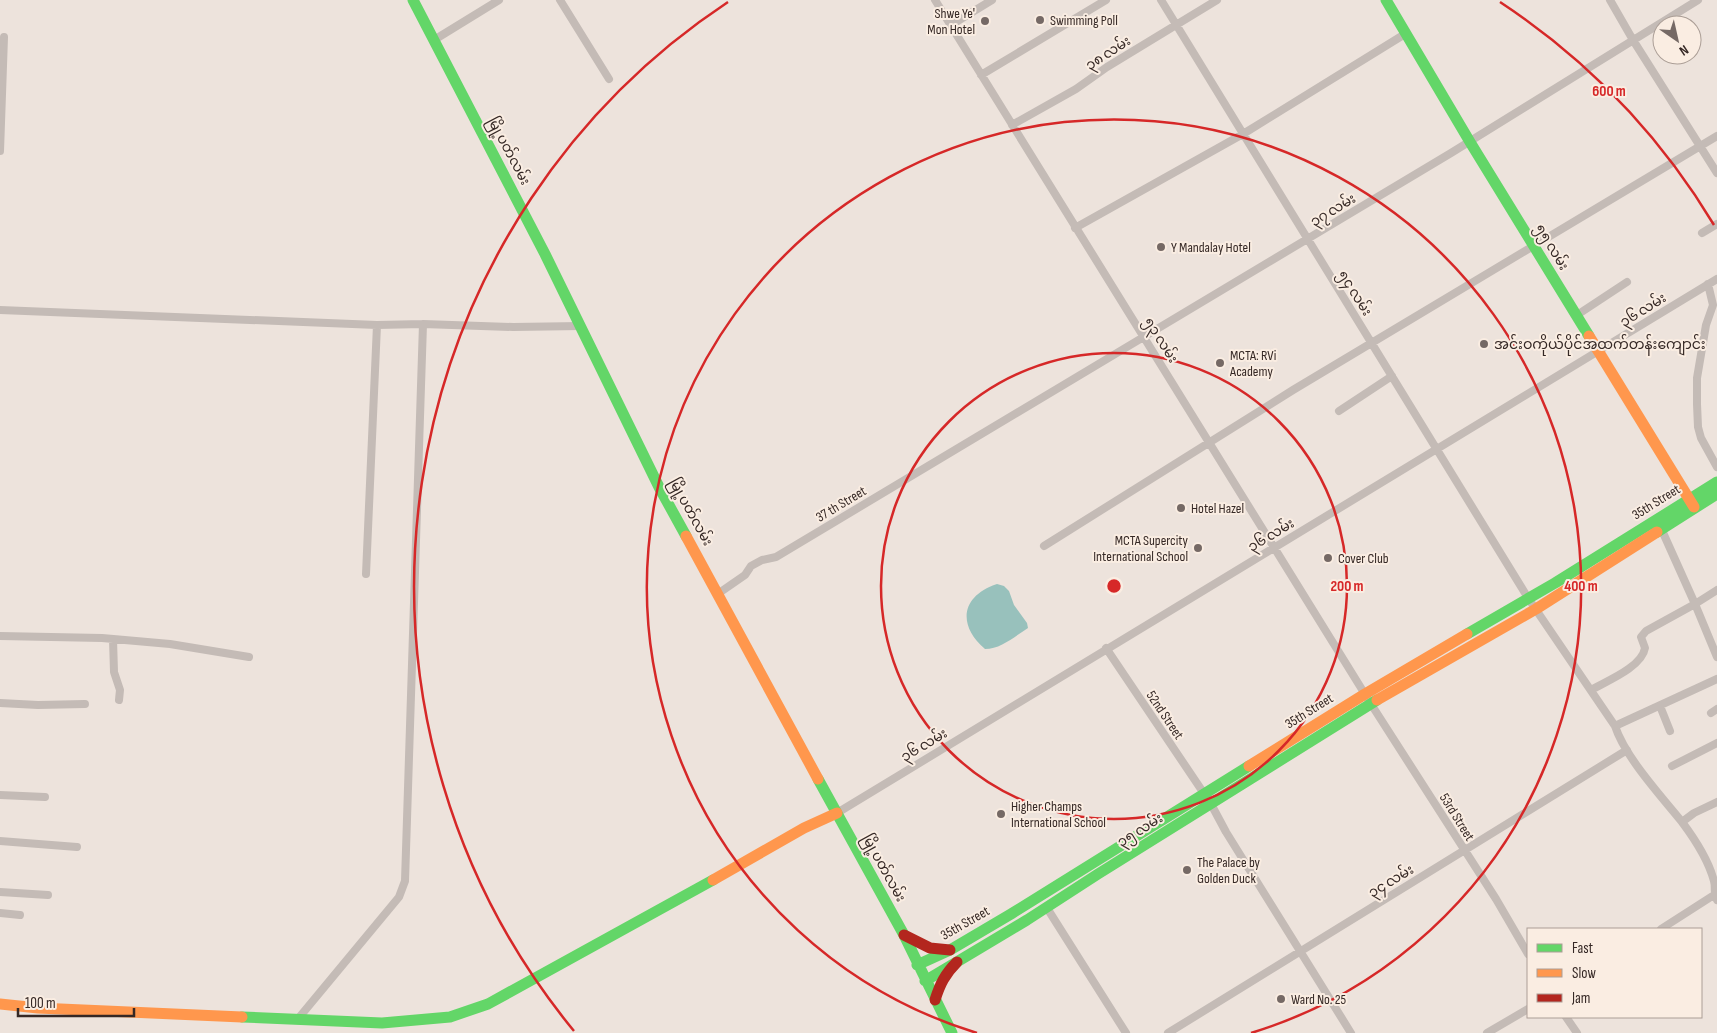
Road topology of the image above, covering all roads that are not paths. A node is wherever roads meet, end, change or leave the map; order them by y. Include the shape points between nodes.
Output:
1 (413, 0) edge
2 (500, 0) edge
3 (560, 0) edge
4 (935, 0) edge
5 (992, 0) edge
6 (1106, 0) edge
7 (1161, 0) edge
8 (1217, 0) edge
9 (1386, 0) edge
10 (1610, 0) edge
11 (1698, 0) edge
12 (950, 25) junction
13 (1176, 25) junction
14 (1406, 34) junction
15 (4, 37) dead end
16 (434, 40) junction
17 (1633, 40) junction
18 (981, 75) junction
19 (609, 79) dead end
20 (1012, 125) junction
21 (1243, 134) junction
22 (1717, 136) edge
23 (1470, 142) junction
24 (1700, 146) junction
25 (0, 151) edge
26 (1717, 173) edge
27 (1717, 224) edge
28 (1075, 228) junction
29 (1702, 233) dead end
30 (1308, 240) junction
31 (1534, 246) junction
32 (1717, 279) edge
33 (1627, 282) dead end
34 (1708, 284) junction
35 (0, 310) edge
36 (1577, 315) junction
37 (377, 324) junction
38 (423, 324) junction
39 (581, 326) junction
40 (1144, 337) junction
41 (1372, 343) junction
42 (1599, 352) junction
43 (1392, 376) junction
44 (1339, 411) dead end
45 (979, 436) joint
46 (1210, 443) junction
47 (1437, 450) junction
48 (1717, 467) edge
49 (1717, 482) edge
50 (1717, 494) edge
51 (1692, 503) junction
52 (1658, 524) junction
53 (1044, 546) dead end
54 (1274, 548) junction
55 (366, 574) dead end
56 (1717, 590) edge
57 (719, 593) junction
58 (1528, 598) junction
59 (1695, 604) junction
60 (1536, 609) junction
61 (0, 636) edge
62 (113, 639) junction
63 (1106, 648) junction
64 (249, 657) dead end
65 (1717, 657) edge
66 (1717, 679) edge
67 (1591, 690) junction
68 (1365, 694) junction
69 (119, 700) dead end
70 (0, 702) edge
71 (86, 704) dead end
72 (1371, 704) junction
73 (1660, 706) junction
74 (1615, 726) junction
75 (1670, 731) dead end
76 (1717, 743) edge
77 (1627, 750) junction
78 (1672, 766) dead end
79 (0, 795) edge
80 (45, 796) dead end
81 (1207, 800) junction
82 (1717, 802) edge
83 (837, 813) junction
84 (1682, 822) junction
85 (0, 841) edge
86 (77, 847) dead end
87 (1464, 851) junction
88 (0, 892) edge
89 (48, 895) dead end
90 (1716, 897) edge
91 (1047, 908) junction
92 (0, 914) edge
93 (1010, 914) junction
94 (20, 916) dead end
95 (1018, 926) junction
96 (1663, 928) edge
97 (904, 935) junction
98 (950, 950) junction
99 (1300, 951) junction
100 (1527, 952) edge
101 (957, 962) junction
102 (917, 965) junction
103 (925, 981) junction
104 (935, 1000) junction
105 (0, 1004) edge
106 (1527, 1010) edge
107 (1567, 1018) edge
108 (297, 1020) junction
109 (952, 1033) edge
110 (1126, 1033) edge
111 (1168, 1033) edge
112 (1351, 1033) edge
113 (1487, 1033) edge
114 (1577, 1033) edge

1 - 16 main road, မြို့ပတ်လမ်း
2 - 16 street
3 - 19 street
4 - 12 street, ၅၃ လမ်း
5 - 12 street
6 - 18 street
7 - 13 street, ၅၄ လမ်း
8 - 13 street, ၃၈ လမ်း
9 - 14 main road, ၅၅ လမ်း
10 - 17 street
11 - 17 street, ၃၇ လမ်း
12 - 18 street, ၅၃ လမ်း
13 - 20 street, ၃၈ လမ်း via 1076,89
13 - 21 street, ၅၄ လမ်း
14 - 21 street
14 - 23 main road, ၅၅ လမ်း
15 - 25 street
16 - 39 main road, မြို့ပတ်လမ်း
17 - 23 street, ၃၇ လမ်း
17 - 24 street
18 - 20 street, ၅၃ လမ်း
20 - 28 street, ၅၃ လမ်း
21 - 28 street
21 - 30 street, ၅၄ လမ်း
22 - 24 street
23 - 30 street, ၃၇ လမ်း
23 - 31 main road, ၅၅ လမ်း
24 - 26 street
24 - 31 street
27 - 29 street
28 - 40 street, ၅၃ လမ်း
30 - 40 street, ၃၇ လမ်း
30 - 41 street, ၅၄ လမ်း
31 - 36 main road, ၅၅ လမ်း
31 - 41 street
32 - 34 street, ၃၆ လမ်း
33 - 36 street
34 - 42 street, ၃၆ လမ်း
34 - 48 street via 1713,305 1706,324 1696,378 1698,427
35 - 37 street
36 - 42 main road, ၅၅ လမ်း
37 - 38 street
37 - 55 street
38 - 39 street
38 - 108 street via 405,881 399,897
39 - 57 main road, မြို့ပတ်လမ်း via 659,486
40 - 45 street, ၃၇ လမ်း
40 - 46 street, ၅၃ လမ်း
41 - 43 street, ၅၄ လမ်း
41 - 46 street
42 - 47 street, ၃၆ လမ်း
42 - 51 main road, ၅၅ လမ်း
43 - 44 street
43 - 47 street, ၅၄ လမ်း
45 - 57 street, 37 th Street via 776,558 751,566
46 - 53 street
46 - 54 street, ၅၃ လမ်း
47 - 54 street, ၃၆ လမ်း
47 - 58 street, ၅၄ လမ်း
49 - 51 main road, 35th Street
50 - 51 main road, 35th Street
51 - 52 main road, 35th Street
52 - 58 main road, 35th Street
52 - 59 street
52 - 60 main road, 35th Street
54 - 63 street, ၃၆ လမ်း
54 - 68 street, ၅၃ လမ်း
56 - 59 street
57 - 83 main road, မြို့ပတ်လမ်း
58 - 60 street, ၅၄ လမ်း
58 - 68 main road, 35th Street
59 - 65 street
59 - 67 street via 1646,631 1641,637 1645,648 1640,660
60 - 67 street, ၅၄ လမ်း
60 - 72 main road, 35th Street
61 - 62 street
62 - 64 street via 170,644
62 - 69 street
63 - 81 street, 52nd Street
63 - 83 street, ၃၆ လမ်း
66 - 73 street
67 - 74 street, ၅၄ လမ်း
68 - 72 street, 53rd Street
68 - 81 main road, 35th Street
70 - 71 street
72 - 81 main road, ၃၅ လမ်း
72 - 87 street, 53rd Street
73 - 74 street
73 - 75 street
74 - 77 street, ၅၄ လမ်း
76 - 78 street
77 - 84 street, ၅၄ လမ်း
77 - 87 street, ၃၄ လမ်း
79 - 80 street
81 - 91 main road, ၃၅ လမ်း
81 - 93 main road, 35th Street
81 - 99 street, 52nd Street
82 - 84 street
83 - 97 main road, မြို့ပတ်လမ်း
83 - 108 main road via 804,828 533,980 473,1010 418,1022
84 - 90 street, ၅၄ လမ်း via 1711,872
85 - 86 street
87 - 99 street, ၃၄ လမ်း
87 - 100 street, 53rd Street
88 - 89 street
90 - 96 street
91 - 95 main road, ၃၅ လမ်း
91 - 110 street
92 - 94 street
93 - 95 main road
93 - 98 main road, 35th Street
95 - 101 main road, ၃၅ လမ်း
97 - 98 main road via 930,948
97 - 102 main road, မြို့ပတ်လမ်း
98 - 102 main road, 35th Street
99 - 111 street, ၃၄ လမ်း
99 - 112 street, 52nd Street
101 - 103 main road, ၃၅ လမ်း
101 - 104 main road via 946,973
102 - 103 main road, မြို့ပတ်လမ်း
103 - 104 main road, မြို့ပတ်လမ်း
104 - 109 main road, မြို့ပတ်လမ်း
105 - 108 main road
106 - 113 street
107 - 114 street

